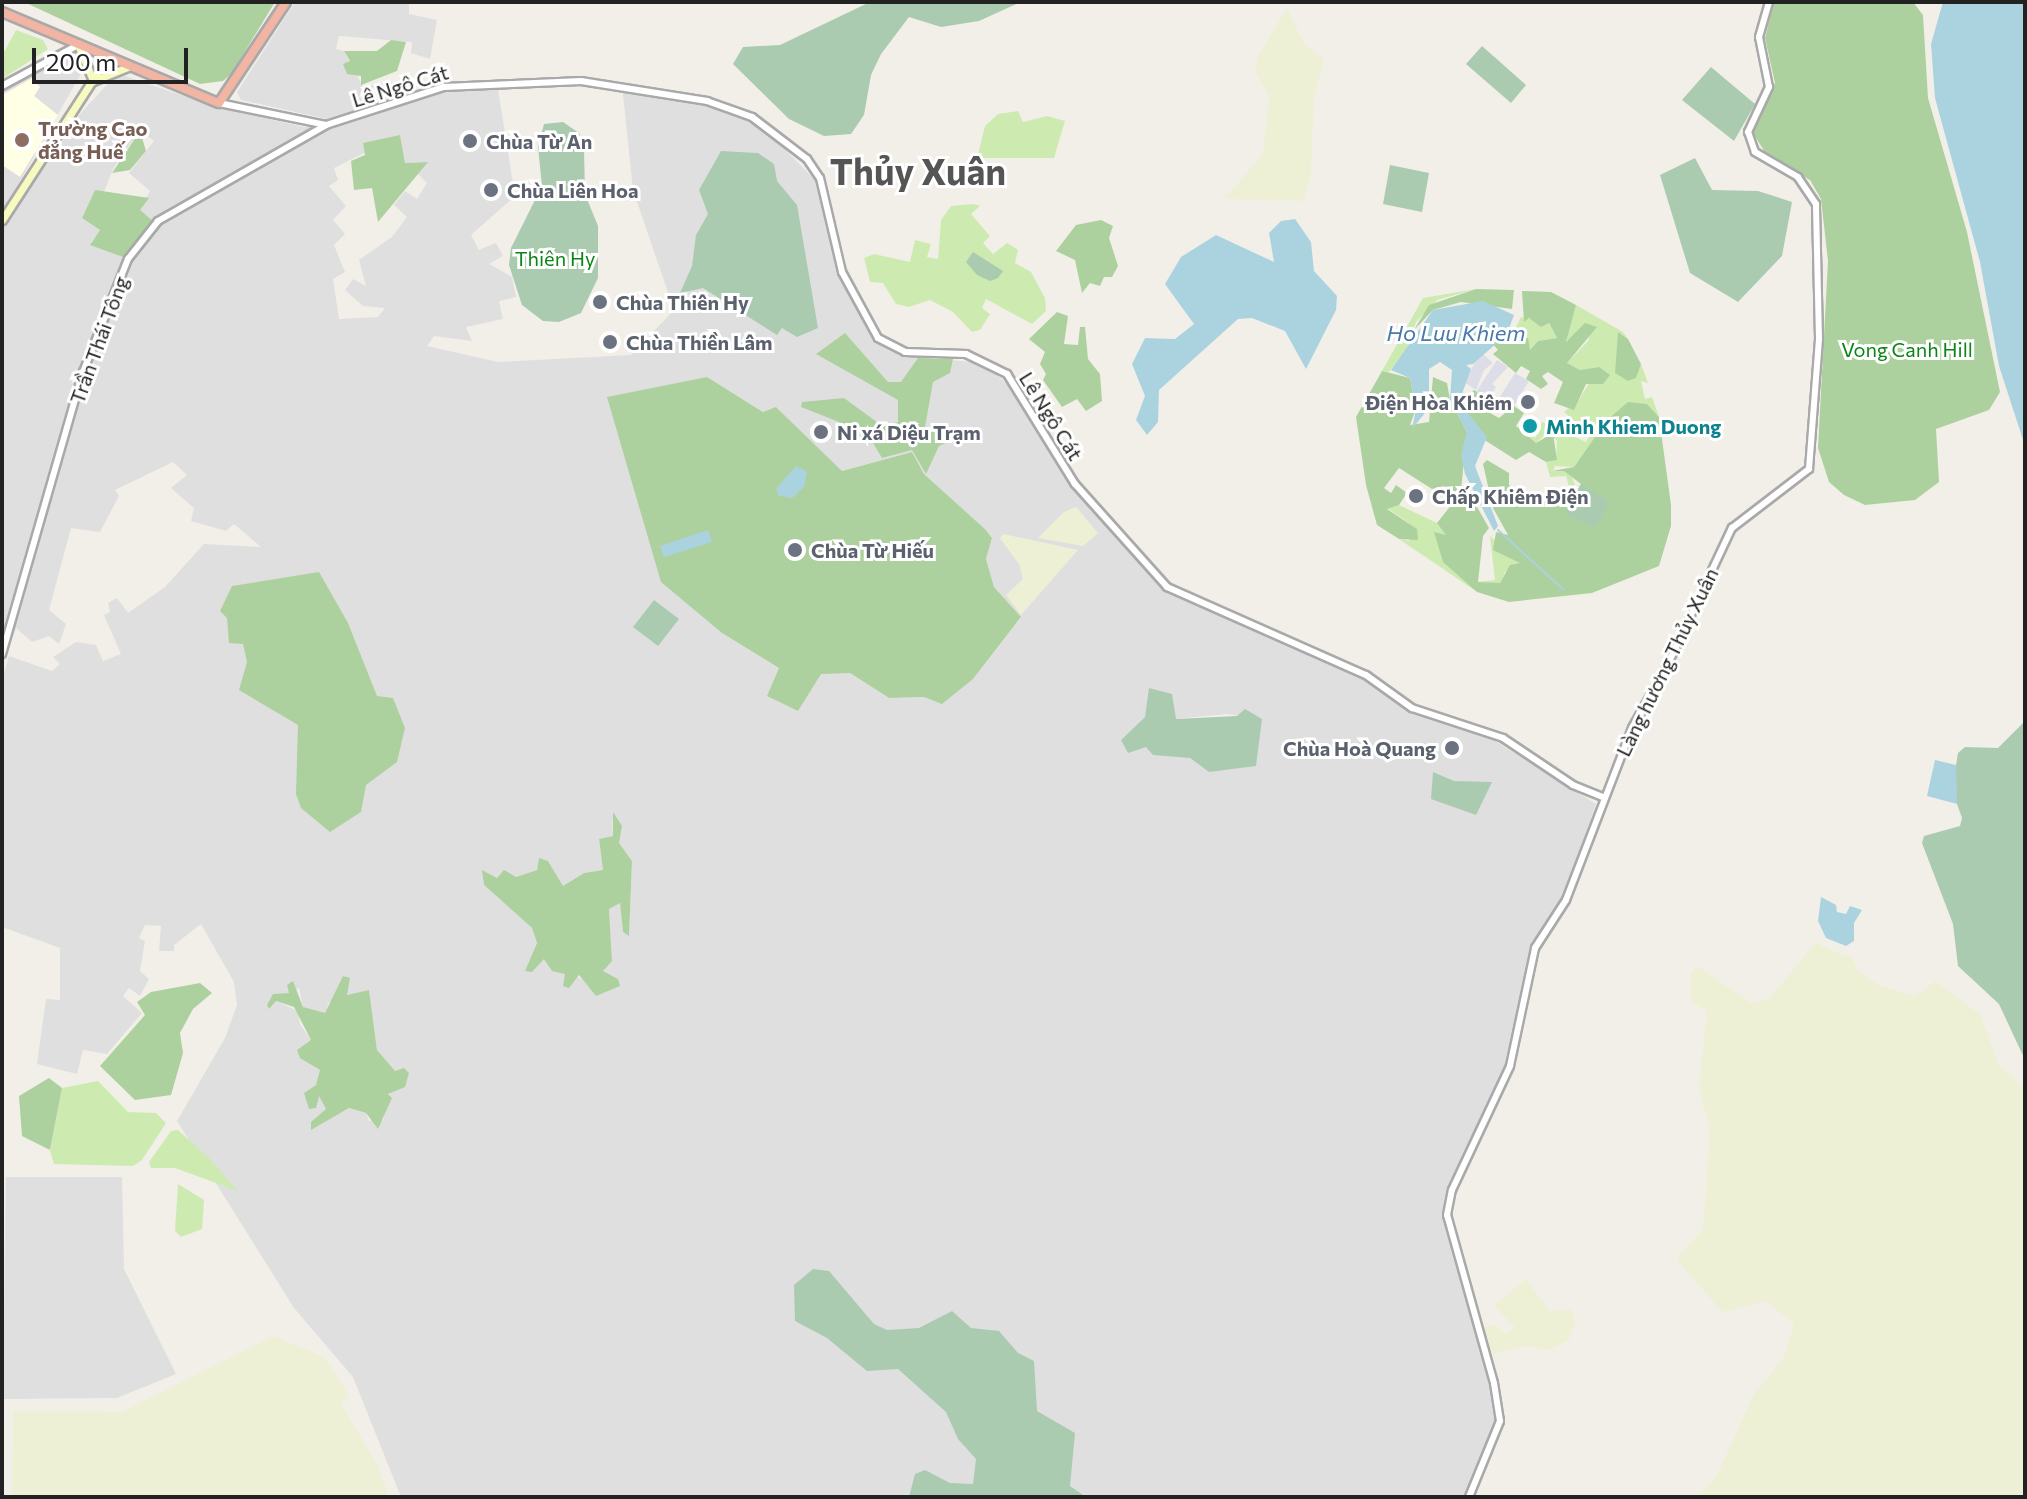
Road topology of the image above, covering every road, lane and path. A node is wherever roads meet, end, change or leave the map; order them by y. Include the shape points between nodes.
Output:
1 (286, 2) edge
2 (1769, 2) edge
3 (2, 12) edge
4 (78, 45) junction
5 (107, 58) junction
6 (128, 67) junction
7 (93, 81) junction
8 (2, 86) edge
9 (219, 103) junction
10 (326, 125) junction
11 (2, 220) edge
12 (2, 654) edge
13 (1603, 797) junction
14 (1469, 1497) edge

1 - 9 highway
2 - 13 street, Làng hương Thủy Xuân via 1759,37 1769,87 1748,132 1755,152 1798,177 1816,204 1816,404 1809,469 1732,528
3 - 4 highway, Lê Ngô Cát
4 - 5 highway, Lê Ngô Cát
4 - 7 main road
4 - 8 street
5 - 6 highway, Lê Ngô Cát
5 - 7 main road
6 - 7 main road
6 - 9 highway, Lê Ngô Cát
7 - 11 main road
9 - 10 street, Lê Ngô Cát
10 - 12 street, Trần Thái Tông via 158,221 128,259 83,372
10 - 13 street, Lê Ngô Cát via 444,87 493,82 617,84 707,101 752,117 807,159 820,178 842,272 878,338 905,352 966,354 1007,374 1075,484 1167,587 1366,675 1412,708 1503,738 1573,785
13 - 14 street, Làng hương Thủy Xuân via 1566,900 1535,948 1510,1066 1452,1190 1447,1215 1500,1421

